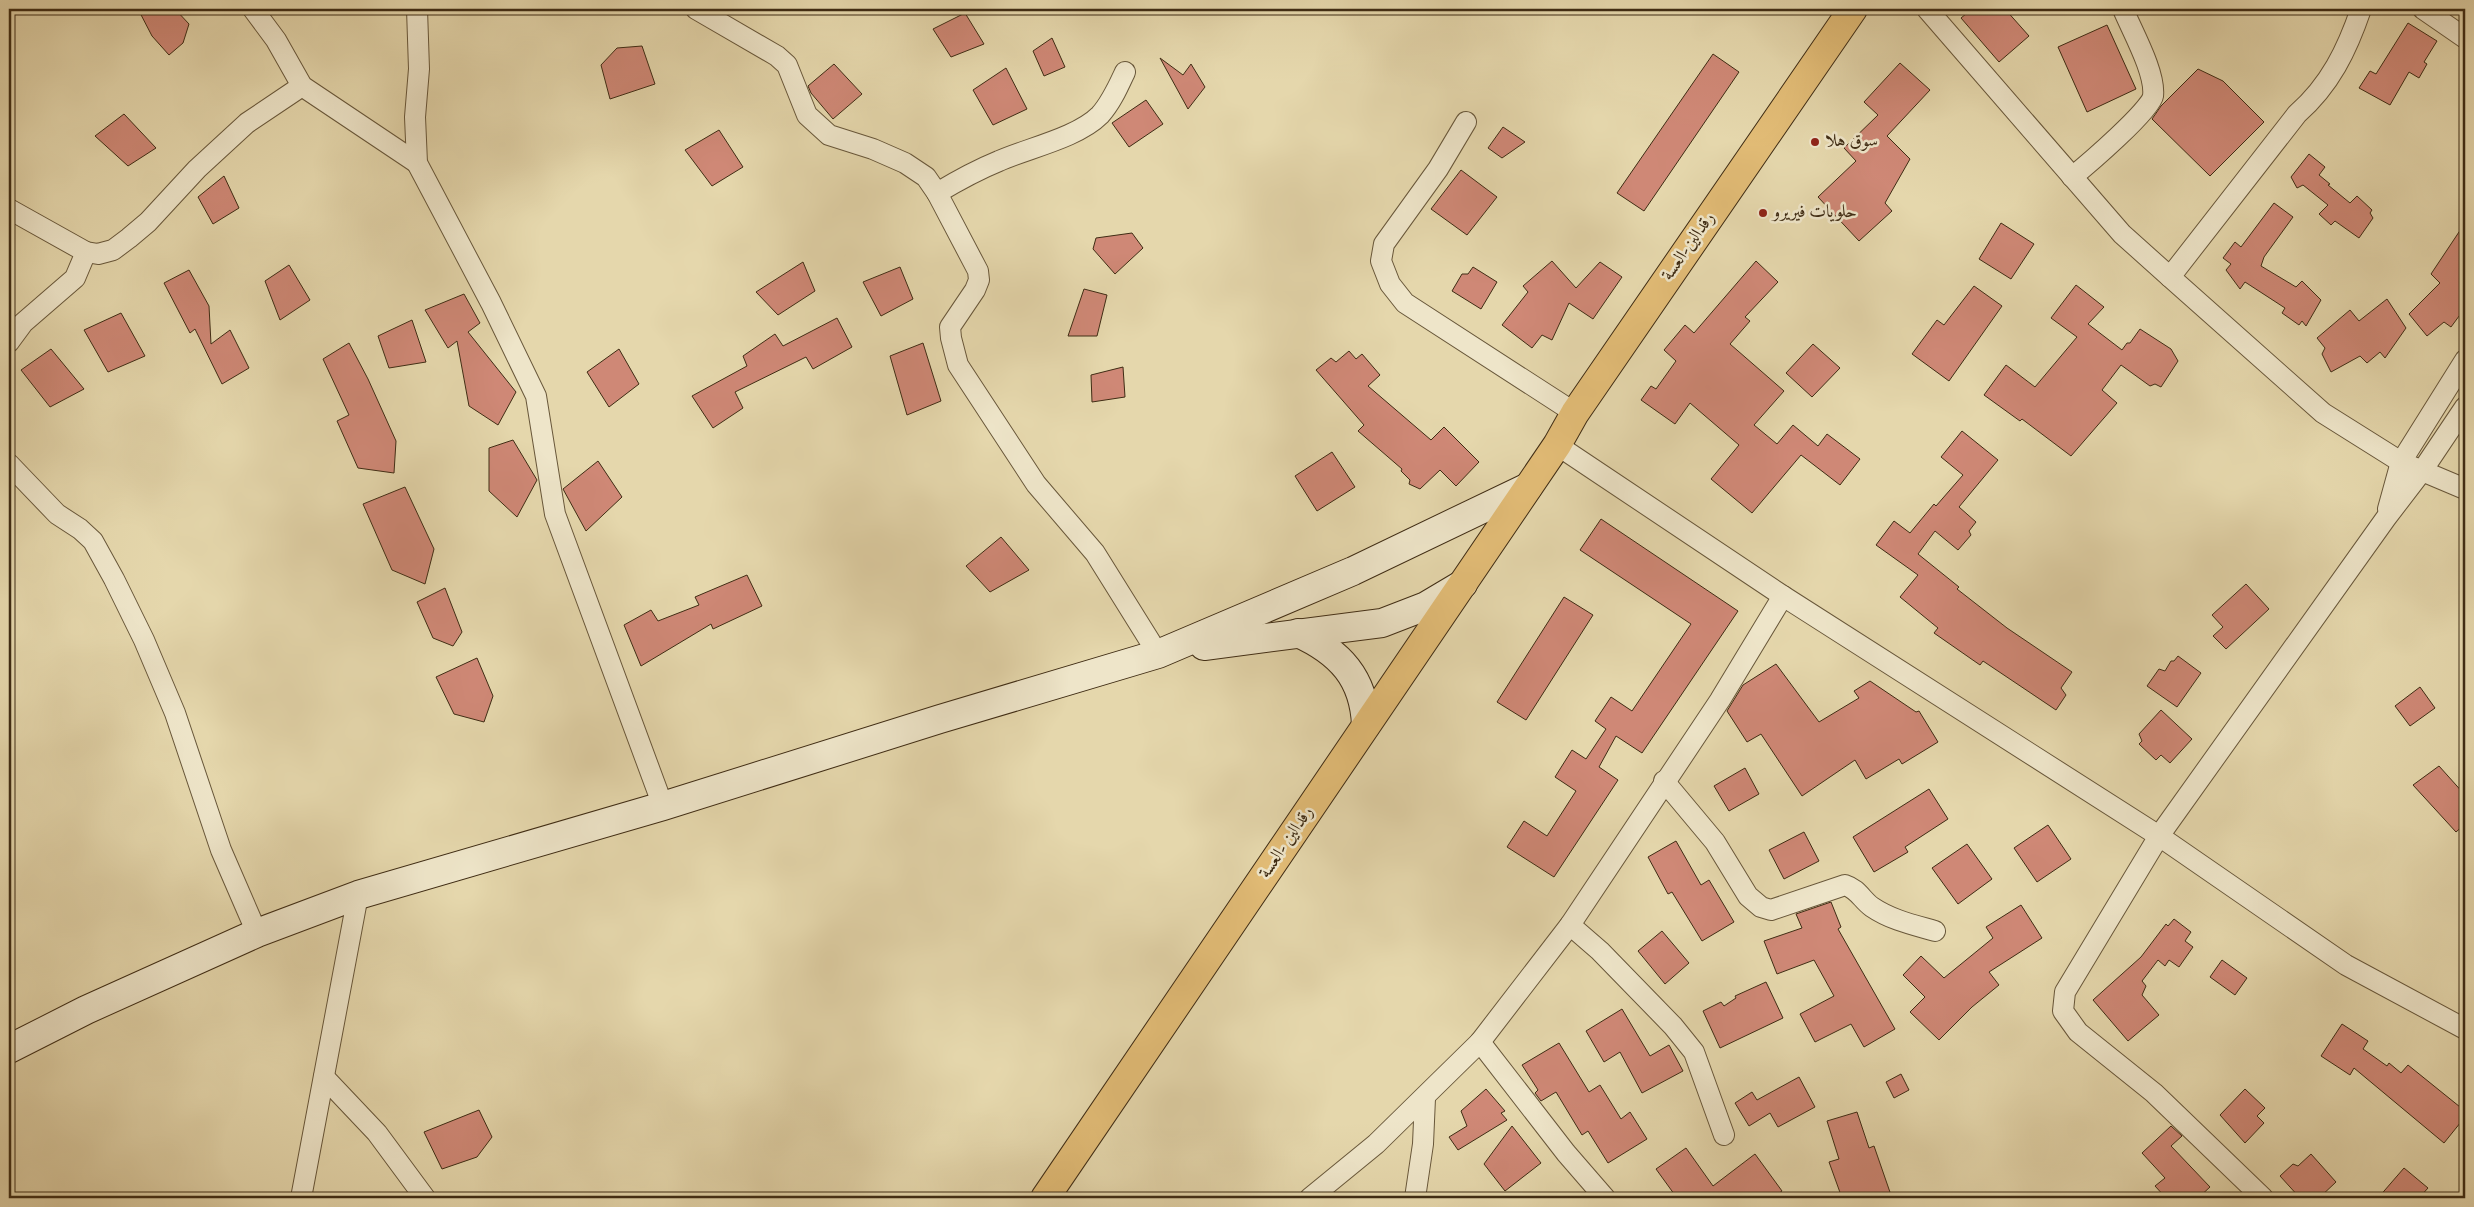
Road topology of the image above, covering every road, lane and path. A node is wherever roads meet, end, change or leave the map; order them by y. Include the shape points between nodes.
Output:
1 (253, 9) edge
2 (417, 9) edge
3 (696, 9) edge
4 (1853, 9) edge
5 (1928, 9) edge
6 (2123, 9) edge
7 (2361, 9) edge
8 (2423, 9) edge
9 (2465, 38) edge
10 (1125, 72) dead end
11 (302, 86) junction
12 (1466, 122) dead end
13 (417, 163) junction
14 (2072, 177) junction
15 (937, 193) junction
16 (9, 209) edge
17 (86, 252) junction
18 (2170, 277) junction
19 (9, 342) edge
20 (2465, 360) edge
21 (2465, 407) edge
22 (1575, 413) junction
23 (1557, 445) junction
24 (2402, 462) junction
25 (9, 464) edge
26 (2422, 471) junction
27 (1528, 487) junction
28 (2465, 489) edge
29 (2386, 518) junction
30 (1463, 584) junction
31 (1783, 596) junction
32 (1298, 633) junction
33 (1158, 654) junction
34 (1366, 726) junction
35 (1664, 781) junction
36 (663, 806) junction
37 (2159, 836) junction
38 (358, 895) junction
39 (1570, 925) junction
40 (1935, 931) dead end
41 (257, 933) junction
42 (2465, 1029) edge
43 (1480, 1042) junction
44 (9, 1049) edge
45 (324, 1077) junction
46 (1425, 1098) junction
47 (1724, 1135) dead end
48 (301, 1198) edge
49 (425, 1198) edge
50 (1044, 1198) edge
51 (1310, 1198) edge
52 (1415, 1198) edge
53 (1605, 1198) edge
54 (2263, 1198) edge

1 - 11 street via 280,46
2 - 13 street
3 - 15 street via 787,65 807,114 829,136 905,163 926,177
4 - 22 main road, رقدالين-العسة
5 - 14 street
6 - 14 street via 2148,68 2153,97 2139,117
7 - 18 street via 2351,40 2317,97 2297,114
8 - 9 street
10 - 15 street via 1100,115 1086,126 1000,160
11 - 13 street
11 - 17 street via 247,123 129,238 113,250 98,254
12 - 22 street via 1438,169 1384,244 1381,261 1390,284 1405,302
13 - 36 street via 536,396 555,514
14 - 18 street via 2122,234
15 - 33 street via 978,271 975,290 950,327 958,365 1036,484 1095,553
16 - 17 street
17 - 19 street via 75,278 23,324
18 - 24 street via 2323,413
20 - 24 street
21 - 26 street
22 - 23 main road, رقدالين-العسة
23 - 27 main road, رقدالين-العسة
23 - 31 street
24 - 26 street
24 - 29 street
25 - 41 street via 57,514 93,541 114,579 175,713 221,850
26 - 28 street
26 - 29 street
27 - 30 main road, رقدالين -العسة
27 - 33 street via 1354,570
29 - 37 street
30 - 32 street via 1426,606 1382,623
30 - 34 main road, رقدالين -العسة
31 - 35 street via 1720,700
31 - 37 street
32 - 33 street
32 - 34 street via 1323,644 1350,672 1365,705
33 - 36 street
34 - 50 main road, رقدالين -العسة
35 - 39 street
35 - 40 street via 1715,842 1748,896 1761,907 1771,910 1845,885 1854,888 1873,907 1890,917
36 - 38 street
37 - 42 street via 2346,965
37 - 54 street via 2066,992 2063,1011 2078,1032 2154,1093
38 - 41 street
38 - 45 street
39 - 43 street
39 - 47 street via 1600,951 1694,1052
41 - 44 street via 86,1010
43 - 46 street
43 - 53 street
45 - 48 street
45 - 49 street via 377,1134
46 - 51 street via 1376,1144
46 - 52 street via 1423,1144

